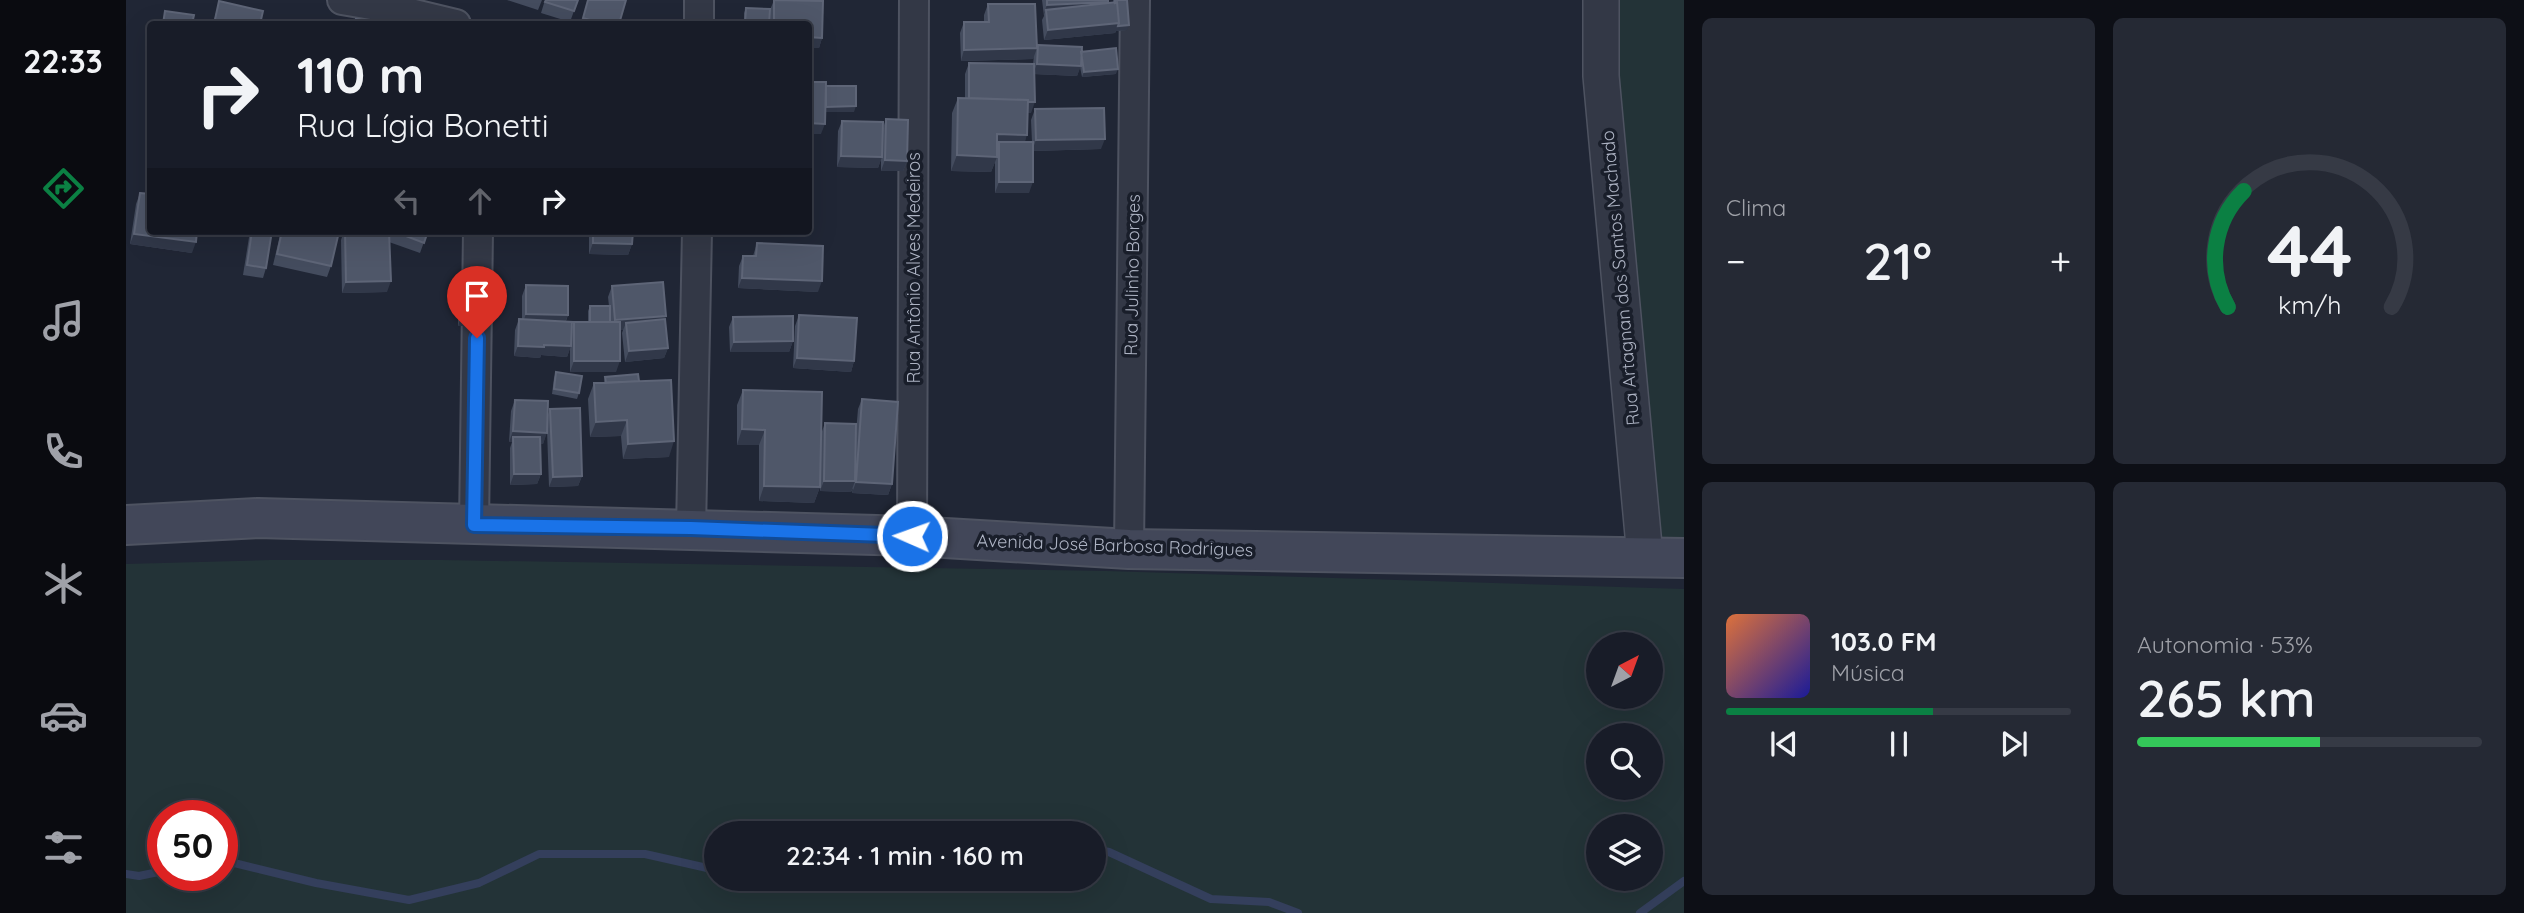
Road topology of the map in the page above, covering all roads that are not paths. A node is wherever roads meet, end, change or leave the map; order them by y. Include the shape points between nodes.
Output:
1 (342, 0) edge
2 (699, 0) edge
3 (914, 0) edge
4 (1135, 0) edge
5 (1601, 0) edge
6 (390, 4) edge
7 (446, 21) edge
8 (699, 21) edge
9 (478, 235) edge
10 (696, 235) edge
11 (126, 525) edge
12 (474, 525) junction
13 (691, 528) junction
14 (912, 536) junction
15 (1129, 549) junction
16 (1645, 557) junction
17 (1684, 558) edge

1 - 6 street
2 - 8 street
3 - 14 street, Rua Antônio Alves Medeiros
4 - 15 street, Rua Julinho Borges
5 - 16 street, Rua Artagnan dos Santos Machado via 1601,76
6 - 7 street
9 - 12 street
10 - 13 street
11 - 12 main road, Avenida José Barbosa Rodrigues via 258,518
12 - 13 main road, Avenida José Barbosa Rodrigues
13 - 14 main road, Avenida José Barbosa Rodrigues
14 - 15 main road, Avenida José Barbosa Rodrigues
15 - 16 main road, Avenida José Barbosa Rodrigues
16 - 17 main road, Avenida José Barbosa Rodrigues

